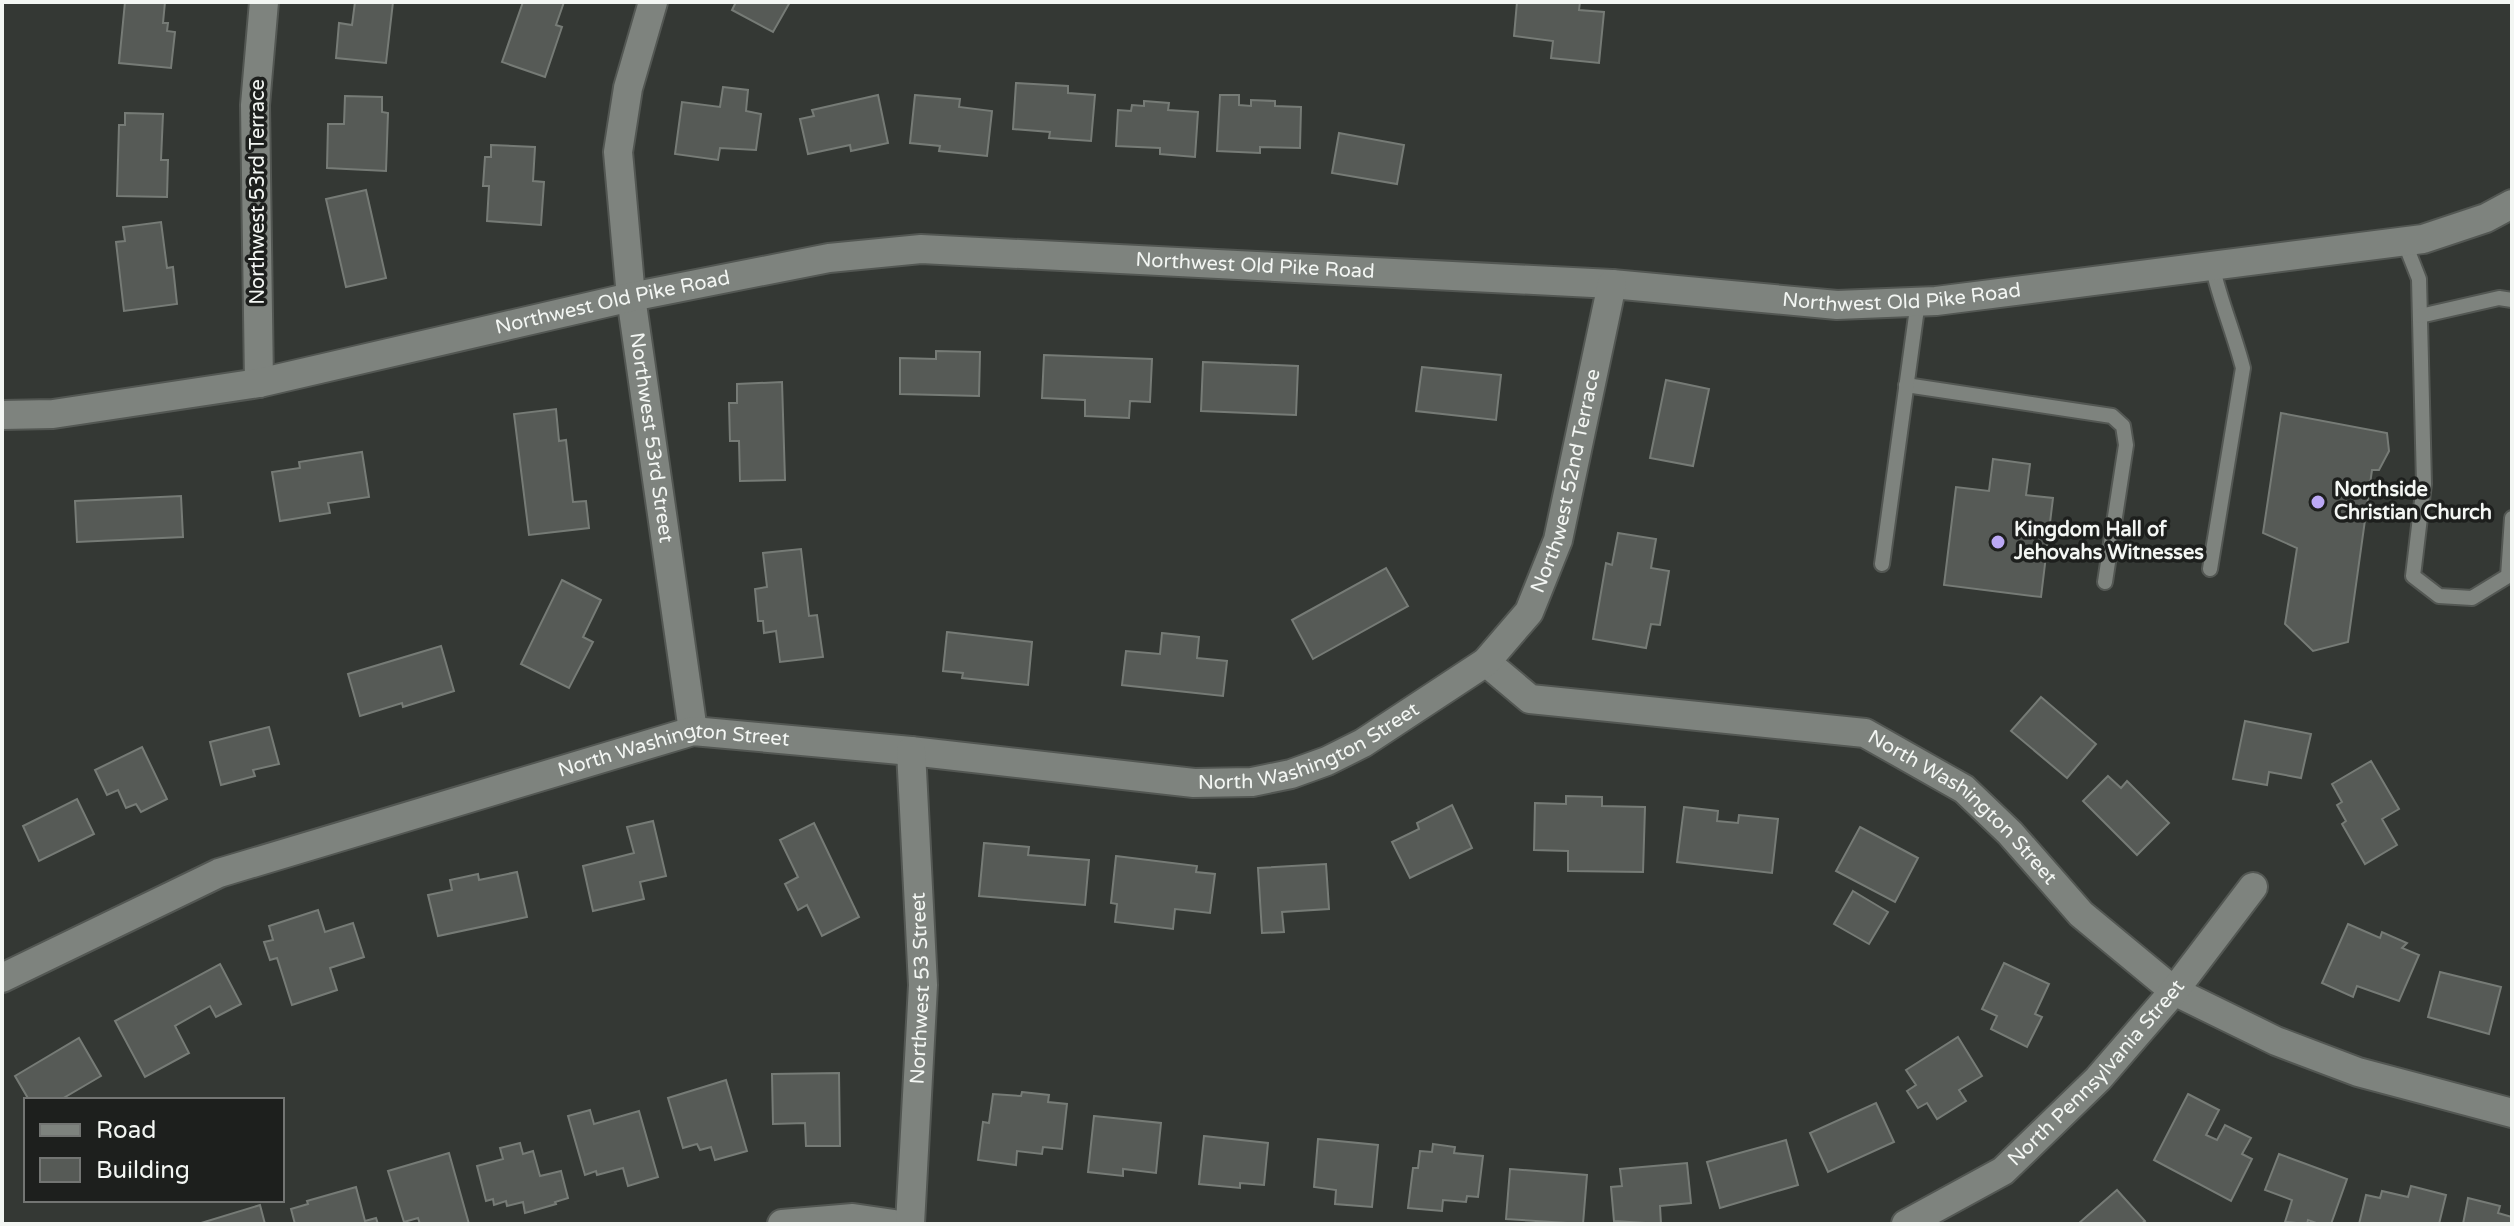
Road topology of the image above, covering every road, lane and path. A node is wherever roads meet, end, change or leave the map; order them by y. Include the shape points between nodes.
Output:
1 (264, 2) edge
2 (653, 2) edge
3 (2512, 204) edge
4 (2404, 241) junction
5 (2212, 265) junction
6 (1612, 284) junction
7 (631, 297) junction
8 (2512, 300) edge
9 (1918, 301) junction
10 (2420, 316) junction
11 (259, 383) junction
12 (1906, 385) junction
13 (2, 415) edge
14 (2512, 518) edge
15 (1882, 564) dead end
16 (2210, 569) dead end
17 (2105, 582) dead end
18 (1486, 662) junction
19 (693, 731) junction
20 (911, 751) junction
21 (2253, 887) dead end
22 (2, 978) edge
23 (2174, 991) junction
24 (2512, 1113) edge
25 (782, 1224) edge
26 (894, 1224) edge
27 (910, 1224) edge
28 (1906, 1224) edge

1 - 11 street, Northwest 53rd Terrace via 255,105
2 - 7 street, Northwest 53rd Street via 628,88 618,152
3 - 4 street, Northwest Old Pike Road via 2486,218
4 - 5 street, Northwest Old Pike Road
4 - 10 lane via 2419,279
5 - 9 street, Northwest Old Pike Road
5 - 16 lane via 2243,368
6 - 7 street, Northwest Old Pike Road via 921,249 829,258
6 - 9 street, Northwest Old Pike Road via 1837,305
6 - 18 street, Northwest 52nd Terrace via 1558,540 1529,612
7 - 11 street, Northwest Old Pike Road
7 - 19 street, Northwest 53rd Street
8 - 10 lane via 2499,298
9 - 12 lane
10 - 14 lane via 2424,484 2413,576 2439,596 2472,598 2508,576
11 - 13 street, Northwest Old Pike Road via 53,414
12 - 15 lane
12 - 17 lane via 2112,416 2123,426 2126,445
18 - 20 street, North Washington Street via 1351,749 1291,774 1252,782 1194,783
18 - 23 street, North Washington Street via 1530,699 1865,733 1964,789 2081,914
19 - 20 street, North Washington Street
19 - 22 street, North Washington Street via 219,873
20 - 27 street, Northwest 53 Street via 923,985
21 - 23 street, North Pennsylvania Street
23 - 24 street, North Washington Street via 2276,1041 2358,1072
23 - 28 street, North Pennsylvania Street via 2098,1079 2003,1171
25 - 26 street via 853,1218

